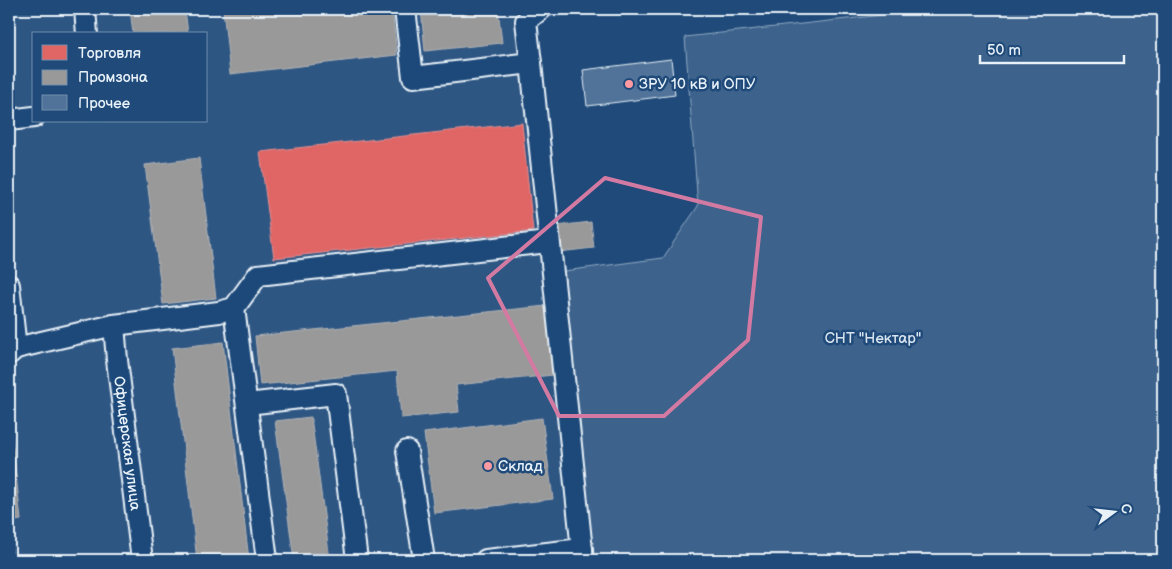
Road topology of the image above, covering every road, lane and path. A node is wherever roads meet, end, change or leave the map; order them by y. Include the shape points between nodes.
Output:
1 (85, 9) edge
2 (405, 9) edge
3 (541, 9) edge
4 (87, 32) edge
5 (531, 63) junction
6 (32, 117) edge
7 (9, 120) edge
8 (548, 242) junction
9 (9, 285) edge
10 (234, 308) junction
11 (114, 325) junction
12 (12, 351) edge
13 (247, 404) junction
14 (407, 451) dead end
15 (582, 555) edge
16 (142, 560) edge
17 (266, 560) edge
18 (357, 560) edge
19 (424, 560) edge
20 (486, 560) edge

1 - 4 street
2 - 5 street via 413,77
3 - 5 street via 526,21
5 - 8 street
6 - 7 street
8 - 10 street via 258,275
8 - 15 street
9 - 12 street
10 - 11 street
10 - 13 street
11 - 12 street
11 - 16 street, Офицерская улица
13 - 17 street
13 - 18 street via 336,394
14 - 19 street
15 - 20 street

